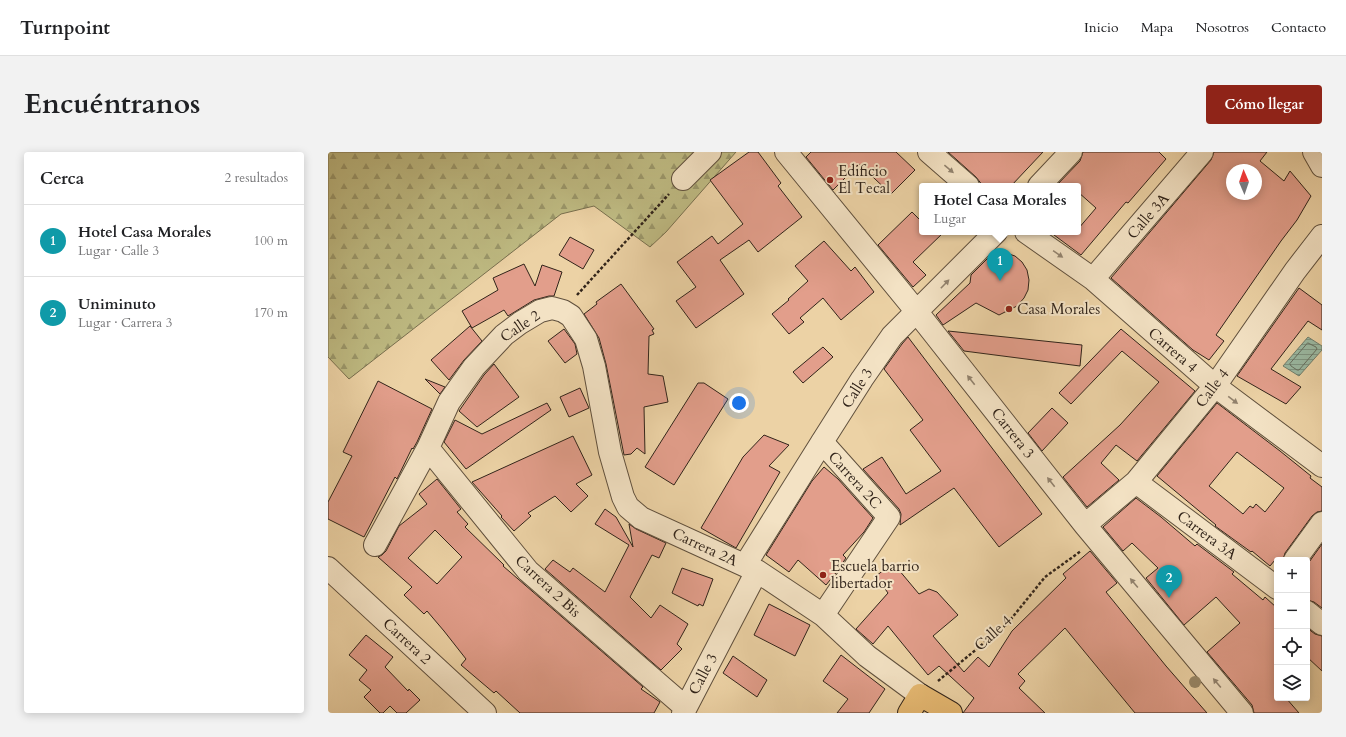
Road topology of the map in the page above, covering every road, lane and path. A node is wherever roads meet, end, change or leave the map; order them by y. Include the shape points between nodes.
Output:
1 (710, 152) edge
2 (786, 152) edge
3 (929, 152) edge
4 (1071, 152) edge
5 (1202, 152) edge
6 (1314, 152) edge
7 (1322, 166) edge
8 (683, 178) joint
9 (965, 183) edge
10 (1042, 183) edge
11 (993, 235) edge
12 (1030, 235) edge
13 (1322, 236) edge
14 (1093, 279) junction
15 (563, 311) junction
16 (917, 312) junction
17 (1215, 386) junction
18 (822, 442) junction
19 (428, 448) junction
20 (1322, 466) edge
21 (1136, 482) junction
22 (1322, 523) edge
23 (1091, 532) junction
24 (375, 545) dead end
25 (1297, 557) edge
26 (328, 568) edge
27 (751, 568) junction
28 (1274, 585) edge
29 (1310, 614) edge
30 (823, 615) junction
31 (1322, 624) edge
32 (915, 704) edge
33 (684, 710) edge
34 (485, 713) edge
35 (951, 713) edge
36 (1242, 713) edge

1 - 8 street
2 - 16 street, Carrera 3
3 -> 9 street
4 - 10 street
5 - 14 street, Calle 3A
6 - 7 street
8 - 15 path, Calle 2
16 -> 11 street, Calle 3
12 -> 14 street, Carrera 4
13 - 17 street, Calle 4
14 - 17 street, Carrera 4
15 - 19 street, Calle 2 via 552,308 540,311 515,327 488,351 449,402
15 - 27 street, Carrera 2A via 571,316 586,339 594,366 610,452 628,507 641,518
16 - 18 street, Calle 3 via 892,336
23 -> 16 street, Carrera 3
17 -> 20 street, Carrera 4
17 - 21 street, Calle 4
18 - 27 street, Calle 3
18 - 30 street, Carrera 2C via 889,517
19 - 24 street, Calle 2
19 - 33 street, Carrera 2 Bis via 528,571
21 - 23 street, Calle 4
21 - 28 street, Carrera 3A
22 - 25 street
23 - 32 path, Calle 4 via 1045,577 1007,624
36 -> 23 street, Carrera 3
26 - 34 street, Carrera 2
27 - 30 street, Carrera 2A
27 - 33 street, Calle 3
29 - 31 street
30 - 32 street, Carrera 2A
32 - 35 main road, Carrera 2A

